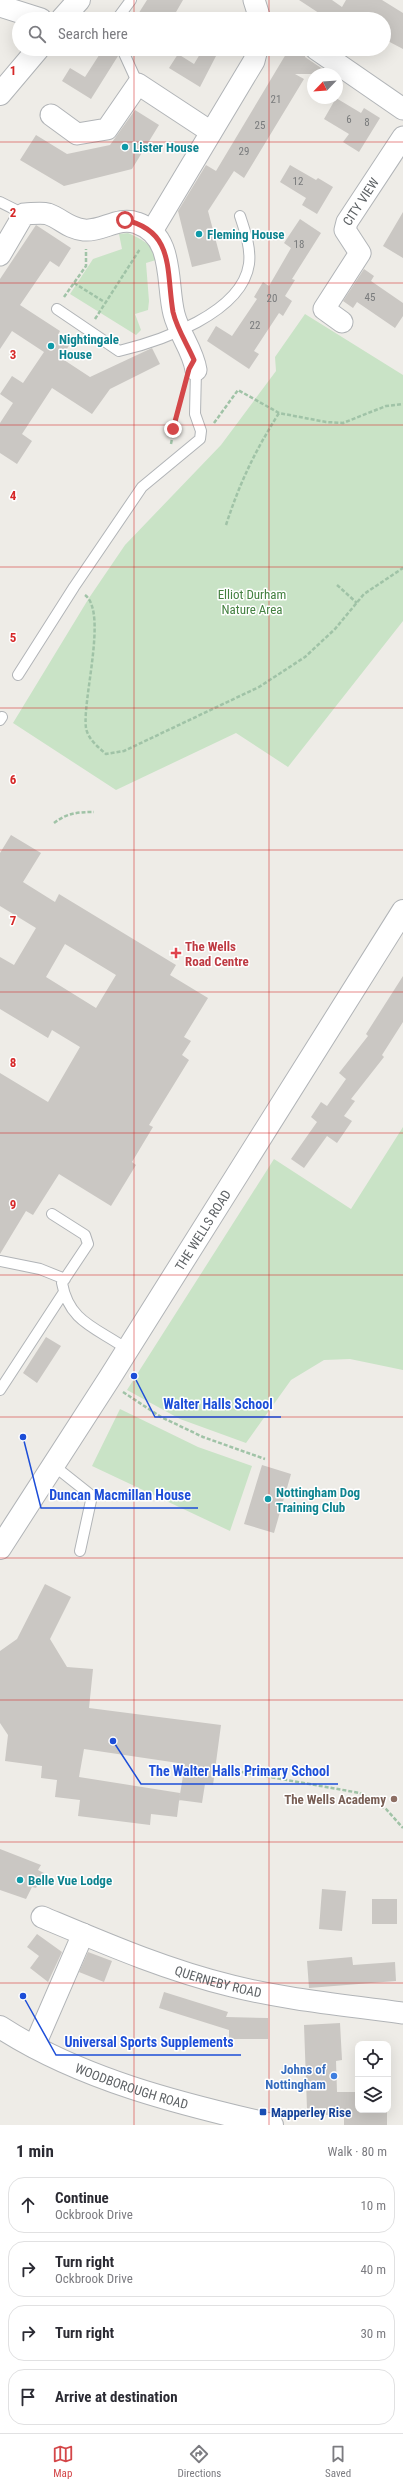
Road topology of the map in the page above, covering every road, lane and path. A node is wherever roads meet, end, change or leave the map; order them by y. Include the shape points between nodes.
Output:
1 (79, 0) edge
2 (131, 0) edge
3 (254, 0) edge
4 (0, 6) edge
5 (19, 12) edge
6 (68, 12) edge
7 (122, 12) edge
8 (258, 12) edge
9 (32, 56) edge
10 (125, 56) edge
11 (326, 56) edge
12 (257, 58) edge
13 (138, 84) junction
14 (0, 94) edge
15 (403, 109) edge
16 (50, 115) dead end
17 (211, 132) junction
18 (403, 137) edge
19 (0, 202) edge
20 (24, 214) junction
21 (240, 216) dead end
22 (86, 230) junction
23 (152, 231) junction
24 (0, 255) edge
25 (74, 283) junction
26 (106, 303) junction
27 (57, 309) joint
28 (345, 323) dead end
29 (89, 329) junction
30 (179, 329) junction
31 (64, 339) dead end
32 (196, 370) joint
33 (180, 400) dead end
34 (403, 404) edge
35 (279, 413) junction
36 (201, 432) junction
37 (168, 466) junction
38 (226, 525) dead end
39 (403, 568) edge
40 (337, 585) dead end
41 (89, 598) dead end
42 (356, 603) junction
43 (18, 675) dead end
44 (94, 812) dead end
45 (54, 823) dead end
46 (403, 911) edge
47 (52, 1214) dead end
48 (0, 1261) edge
49 (64, 1279) junction
50 (64, 1292) junction
51 (128, 1350) junction
52 (109, 1379) junction
53 (0, 1390) edge
54 (265, 1459) dead end
55 (53, 1466) junction
56 (0, 1548) edge
57 (80, 1551) dead end
58 (236, 1771) dead end
59 (403, 1828) edge
60 (42, 1917) dead end
61 (83, 1934) junction
62 (403, 2013) edge
63 (0, 2027) edge
64 (34, 2047) junction
65 (272, 2125) edge

1 - 6 street
2 - 7 lane
3 - 8 street
4 - 5 street
9 - 14 street
10 - 13 lane
11 - 15 street
12 - 17 street
13 - 16 street via 107,129 77,134
13 - 17 street
17 - 23 street
18 - 28 street, CITY VIEW via 361,191 346,222 345,230 360,253 324,309
19 - 20 lane
20 - 22 street via 47,214 70,228
20 - 24 street
21 - 30 lane via 247,238 249,264 242,285 231,300 208,316
22 - 23 street via 125,220 138,223
22 - 25 path via 86,266
23 - 26 path
23 - 30 street via 164,251 173,312
25 - 26 path
25 - 27 path
26 - 29 path
27 - 29 lane
29 - 30 lane via 119,351 139,346
29 - 31 path
30 - 32 street
32 - 36 lane via 195,414
33 - 37 path
34 - 35 path via 386,406 343,423
35 - 36 path via 238,390 213,424
35 - 38 path via 253,456 239,486
36 - 37 lane via 200,439
37 - 43 lane via 142,487
39 - 42 path via 384,579
40 - 42 path
41 - 42 path via 95,621 86,703 86,729 93,743 106,754 124,751 260,687 305,658 335,629
44 - 45 path via 74,812
46 - 51 street, THE WELLS ROAD
47 - 49 lane via 85,1235 88,1244
48 - 49 lane via 40,1269
49 - 50 lane
50 - 51 lane via 76,1316
50 - 53 lane
51 - 52 street, THE WELLS ROAD
52 - 54 path via 125,1394 161,1417 203,1437
52 - 55 street, THE WELLS ROAD
55 - 56 street, THE WELLS ROAD
55 - 57 lane via 92,1496
58 - 59 path via 360,1793 386,1809
60 - 61 street, QUERNEBY ROAD
61 - 62 street, QUERNEBY ROAD via 137,1957 232,1986 285,1997
61 - 64 street
63 - 64 street, WOODBOROUGH ROAD
64 - 65 street, WOODBOROUGH ROAD via 117,2082 230,2116

